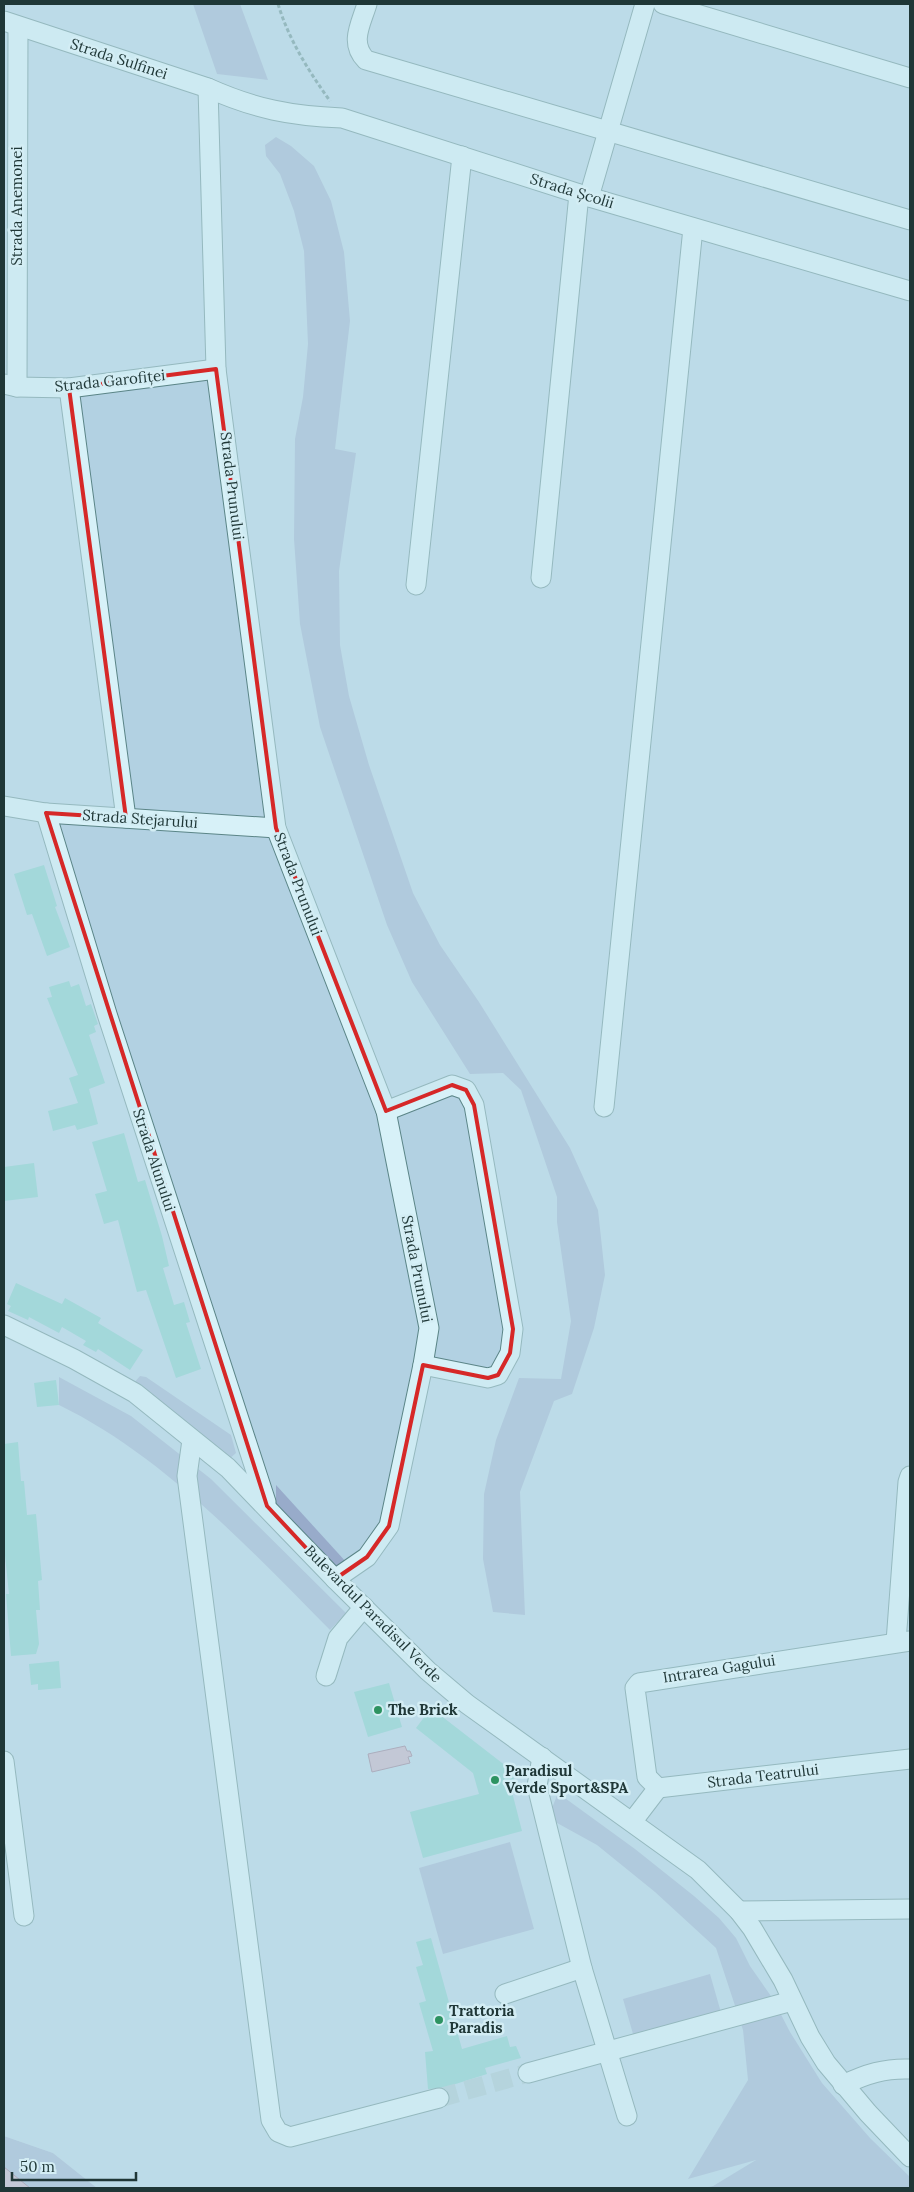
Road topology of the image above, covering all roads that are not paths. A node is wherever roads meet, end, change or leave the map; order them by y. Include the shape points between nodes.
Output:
1 (367, 4) edge
2 (645, 4) edge
3 (663, 4) edge
4 (11, 24) edge
5 (910, 78) edge
6 (208, 88) junction
7 (232, 99) joint
8 (608, 131) junction
9 (462, 156) junction
10 (584, 196) junction
11 (910, 220) edge
12 (693, 228) junction
13 (910, 292) edge
14 (216, 369) junction
15 (10, 386) edge
16 (69, 388) junction
17 (541, 578) dead end
18 (416, 585) dead end
19 (4, 806) edge
20 (46, 813) junction
21 (126, 818) junction
22 (276, 828) junction
23 (604, 1107) dead end
24 (386, 1111) junction
25 (4, 1325) edge
26 (423, 1365) junction
27 (192, 1440) junction
28 (910, 1476) edge
29 (267, 1506) junction
30 (335, 1579) junction
31 (364, 1607) junction
32 (903, 1641) edge
33 (326, 1676) dead end
34 (542, 1757) junction
35 (910, 1759) edge
36 (4, 1761) edge
37 (658, 1788) junction
38 (632, 1822) junction
39 (910, 1909) edge
40 (739, 1911) junction
41 (24, 1916) dead end
42 (582, 1968) junction
43 (505, 1994) dead end
44 (792, 2001) junction
45 (608, 2052) junction
46 (910, 2069) edge
47 (528, 2073) tunnel mouth
48 (844, 2085) junction
49 (439, 2098) tunnel mouth
50 (627, 2116) dead end
51 (910, 2156) edge

1 - 8 street via 357,38 358,52 366,60
2 - 8 street
3 - 5 street
4 - 6 street, Strada Sulfinei
4 - 15 street, Strada Anemonei
6 - 7 street, Strada Sulfinei
6 - 14 street, Strada Prunului
7 - 9 street, Strada Școlii via 272,112 342,118
8 - 10 street
8 - 11 street
9 - 10 street, Strada Școlii
9 - 18 street
10 - 12 street, Strada Școlii
10 - 17 street
12 - 13 street, Strada Școlii
12 - 23 street
14 - 16 street, Strada Garofiței
14 - 22 street, Strada Prunului
15 - 16 street, Strada Garofiței
16 - 21 street
19 - 20 street, Strada Stejarului
20 - 21 street, Strada Stejarului
20 - 29 street, Strada Alunului via 107,1014
21 - 22 street, Strada Stejarului
22 - 24 street, Strada Prunului
24 - 26 street, Strada Prunului via 428,1328
24 - 26 street via 452,1085 466,1090 474,1104 513,1329 510,1353 498,1375 488,1378
25 - 27 street, Bulevardul Paradisul Verde via 74,1359 135,1394
26 - 30 street, Strada Prunului via 389,1526 367,1557
27 - 29 street, Bulevardul Paradisul Verde via 228,1468
27 - 49 street via 187,1476 271,2120 278,2132 290,2137
28 - 32 street
29 - 30 street, Bulevardul Paradisul Verde
30 - 31 street, Bulevardul Paradisul Verde
31 - 33 street via 338,1638
31 - 34 street, Bulevardul Paradisul Verde via 428,1671 467,1704
32 - 37 street, Intrarea Gagului via 639,1683 635,1688 647,1777
34 - 38 street, Bulevardul Paradisul Verde
34 - 42 street via 537,1786
35 - 37 street, Strada Teatrului
36 - 41 street
37 - 38 street
38 - 40 street, Bulevardul Paradisul Verde via 698,1870
39 - 40 street
40 - 44 street, Bulevardul Paradisul Verde via 766,1951
42 - 43 street
42 - 45 street
44 - 45 street
44 - 48 street, Bulevardul Paradisul Verde via 810,2037
45 - 47 street
45 - 50 street
46 - 48 street via 893,2068 866,2074
48 - 51 street, Bulevardul Paradisul Verde

